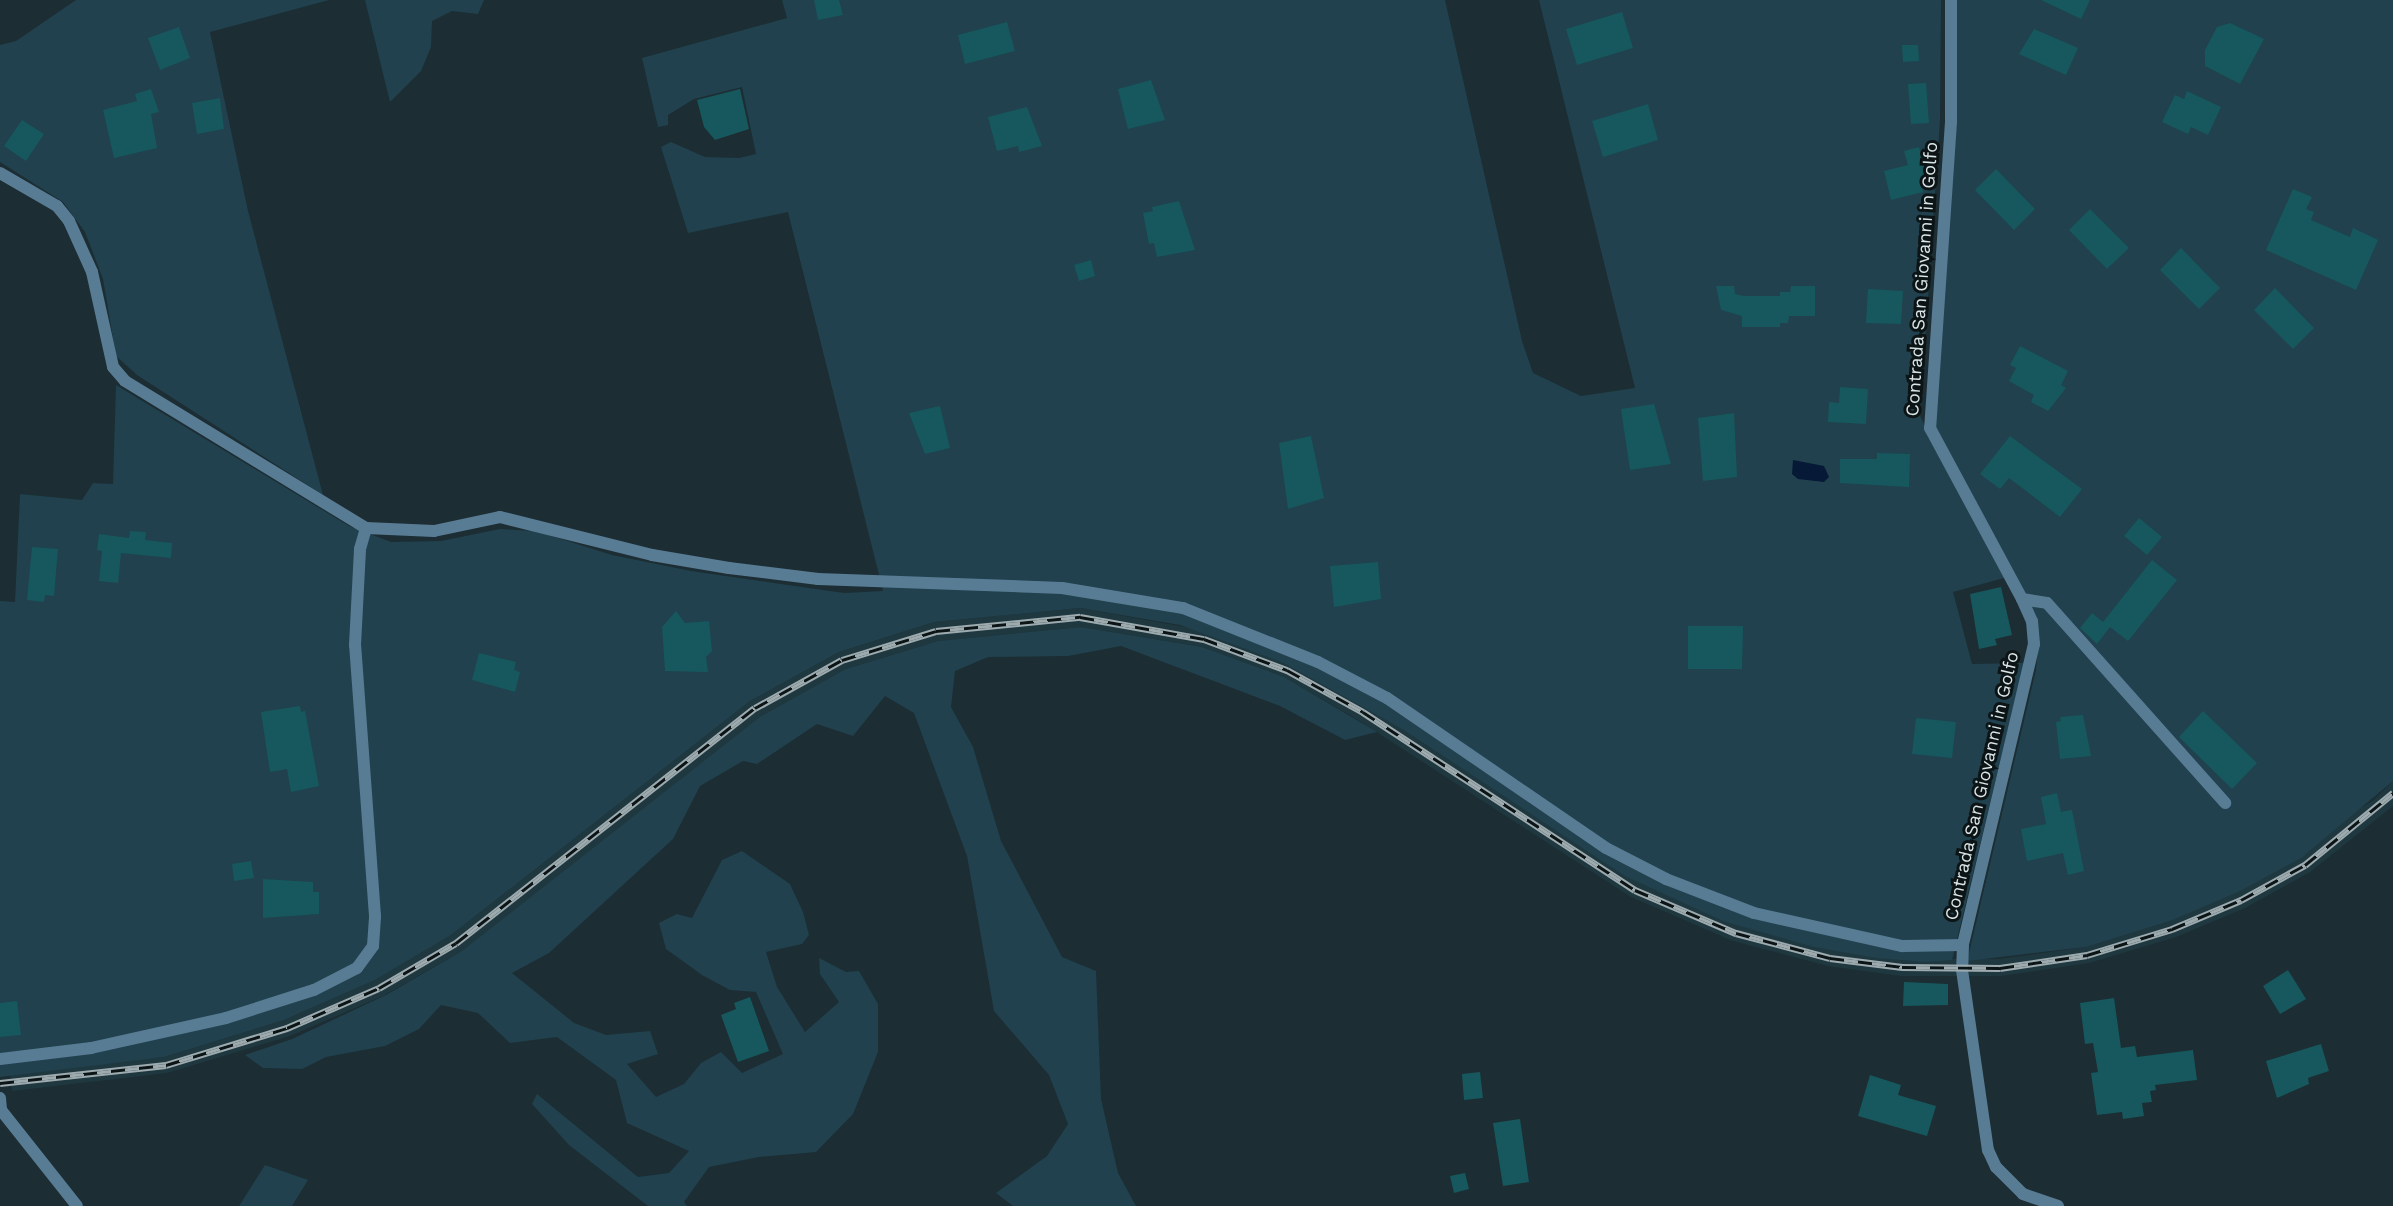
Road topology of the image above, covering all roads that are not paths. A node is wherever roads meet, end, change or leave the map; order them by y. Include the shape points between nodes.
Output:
1 (1951, 0) edge
2 (0, 173) edge
3 (366, 528) junction
4 (2022, 598) junction
5 (2225, 802) dead end
6 (1963, 945) junction
7 (0, 1059) edge
8 (0, 1098) edge
9 (2038, 1204) edge
10 (77, 1206) edge
11 (2058, 1206) edge

1 - 4 street, Contrada San Giovanni in Golfo via 1951,122 1930,428
2 - 3 street via 57,207 69,221 92,272 108,351 125,381
3 - 6 street via 434,531 500,518 652,555 729,568 818,579 1062,588 1183,608 1317,662 1387,698 1606,848 1666,879 1754,913 1837,932 1902,946
3 - 7 street via 360,549 355,645 375,916 373,946 357,968 314,990 258,1010 92,1048
4 - 5 street via 2047,603
4 - 6 street, Contrada San Giovanni in Golfo via 2032,621 2034,644
6 - 9 street, Contrada San Giovanni in Golfo via 1965,999 1988,1150 1996,1167
8 - 10 street via 1,1110
9 - 11 street, Contrada San Giovanni in Golfo

